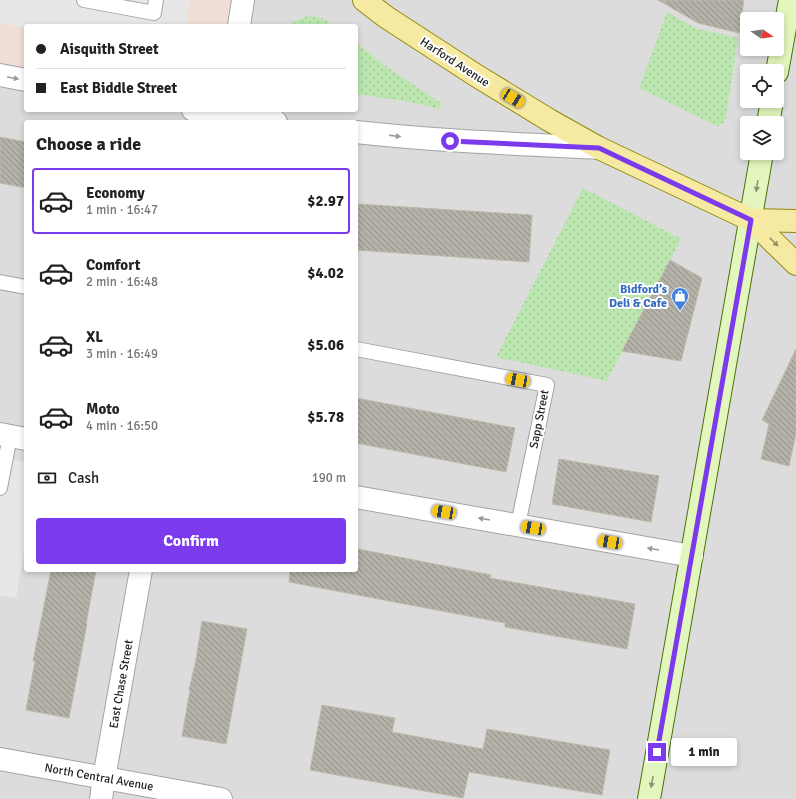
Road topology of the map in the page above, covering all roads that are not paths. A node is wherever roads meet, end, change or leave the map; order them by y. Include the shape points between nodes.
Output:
1 (84, 0) edge
2 (156, 0) edge
3 (243, 0) edge
4 (364, 0) edge
5 (790, 0) edge
6 (239, 24) edge
7 (778, 64) edge
8 (0, 75) edge
9 (24, 80) edge
10 (203, 112) edge
11 (223, 116) edge
12 (258, 120) edge
13 (358, 132) edge
14 (599, 148) junction
15 (761, 160) edge
16 (751, 220) junction
17 (796, 221) edge
18 (796, 264) edge
19 (0, 282) edge
20 (24, 287) edge
21 (358, 349) edge
22 (12, 436) edge
23 (0, 488) edge
24 (358, 497) edge
25 (518, 525) junction
26 (692, 556) junction
27 (141, 572) edge
28 (0, 759) edge
29 (104, 778) junction
30 (101, 799) edge
31 (221, 799) edge
32 (649, 799) edge

1 - 2 lane via 154,13
3 - 6 street
4 - 14 main road, Harford Avenue via 477,76
5 - 7 main road
8 -> 9 street
10 - 11 street
11 - 12 street
13 -> 14 street via 404,138
14 - 16 main road, Harford Avenue
15 -> 16 main road
16 - 17 main road
16 -> 18 main road, Harford Avenue
16 - 26 main road
19 - 20 lane
21 - 25 lane, Sapp Street via 547,385
22 - 23 lane
25 -> 24 street
26 -> 25 street
26 -> 32 main road
27 - 29 street, East Chase Street
28 - 29 street, North Central Avenue
29 - 30 street, East Chase Street
29 - 31 street, North Central Avenue

